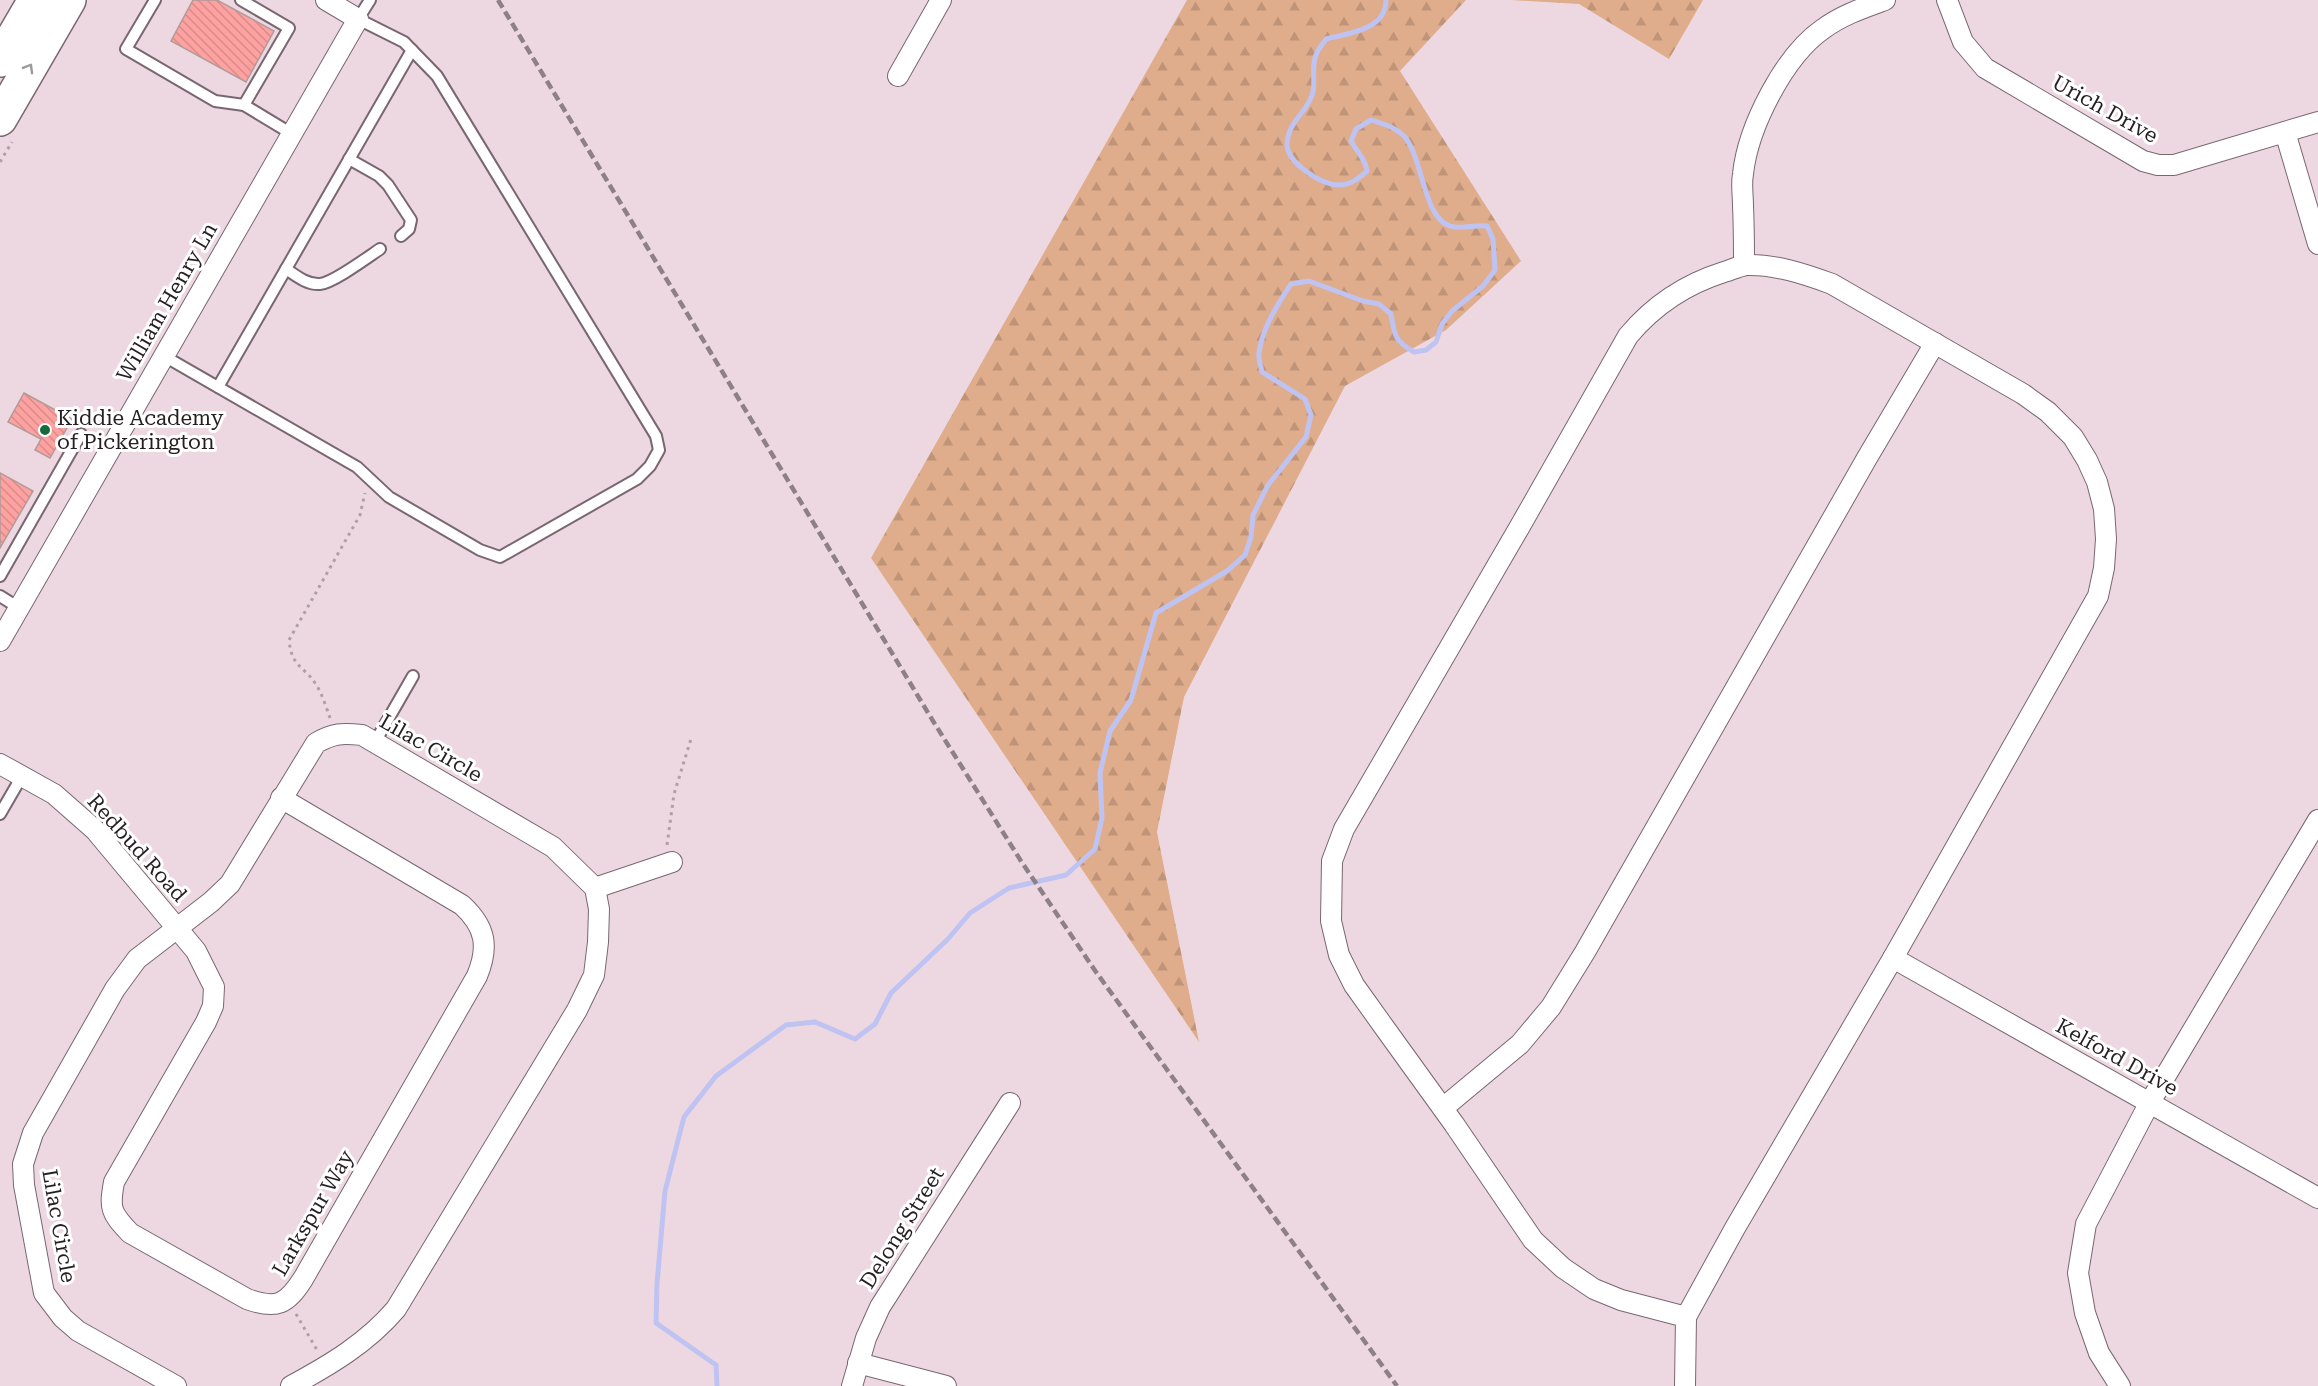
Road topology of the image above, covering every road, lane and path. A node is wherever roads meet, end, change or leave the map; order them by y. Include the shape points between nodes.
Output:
1 (35, 0) edge
2 (69, 0) edge
3 (155, 0) edge
4 (241, 0) edge
5 (326, 0) edge
6 (370, 0) edge
7 (941, 0) edge
8 (1885, 0) edge
9 (1947, 0) edge
10 (358, 19) junction
11 (412, 50) junction
12 (0, 60) edge
13 (898, 76) dead end
14 (244, 105) junction
15 (0, 118) edge
16 (2318, 122) edge
17 (2285, 132) junction
18 (292, 134) junction
19 (349, 159) junction
20 (401, 236) dead end
21 (2318, 244) edge
22 (380, 249) dead end
23 (1744, 265) junction
24 (286, 269) junction
25 (1935, 343) junction
26 (164, 356) junction
27 (218, 387) junction
28 (81, 434) dead end
29 (378, 487) junction
30 (0, 576) edge
31 (0, 596) edge
32 (19, 608) junction
33 (0, 641) edge
34 (413, 676) dead end
35 (335, 734) junction
36 (691, 739) dead end
37 (375, 742) junction
38 (0, 764) edge
39 (22, 776) junction
40 (281, 798) junction
41 (0, 814) edge
42 (2318, 820) edge
43 (668, 863) joint
44 (595, 888) junction
45 (177, 928) junction
46 (1893, 958) junction
47 (2150, 1102) junction
48 (1010, 1103) dead end
49 (1443, 1108) junction
50 (2318, 1198) edge
51 (287, 1299) junction
52 (1686, 1317) junction
53 (858, 1363) junction
54 (327, 1366) junction
55 (176, 1386) edge
56 (291, 1386) edge
57 (852, 1386) edge
58 (946, 1386) edge
59 (1685, 1386) edge
60 (2120, 1386) edge

1 - 12 highway
15 -> 2 highway
3 - 14 lane via 126,49 215,102
4 - 14 lane via 289,28
5 - 10 street
6 - 10 lane
7 - 13 street
8 - 23 street via 1822,30 1791,63 1771,96 1752,133 1742,174
9 - 17 street, Urich Drive via 1963,42 1985,68 2143,161 2174,165
10 - 11 lane
10 - 18 street, William Henry Ln
11 - 19 lane
11 - 29 lane via 437,75 656,436 659,450 637,479 500,557 480,550
14 - 18 lane
16 - 17 street, Urich Drive
17 - 21 street
18 - 26 street, William Henry Ln
19 - 20 lane via 388,185 411,220 409,229
19 - 24 lane
22 - 24 lane via 320,284 308,282
23 - 25 street via 1800,273 1832,284
23 - 49 street via 1709,276 1675,294 1645,316 1628,336 1344,828 1332,861 1331,921 1339,955 1354,984
24 - 27 lane
25 - 46 street via 2023,394 2073,437 2097,482 2106,539 2098,596
25 - 49 street via 1551,1007 1520,1044
26 - 27 lane
26 - 32 street, William Henry Ln
27 - 29 lane via 357,467
28 - 30 lane
29 - 35 path via 364,494 360,515 290,640 290,652 297,666 315,682
31 - 32 lane
32 - 33 street, William Henry Ln
34 - 37 lane
35 - 37 street, Lilac Circle via 362,735
35 - 40 street, Lilac Circle via 316,743
36 - 43 path via 674,794
37 - 44 street, Lilac Circle via 553,846
38 - 39 street, Redbud Road
39 - 41 lane
39 - 45 street, Redbud Road via 54,794 94,830
40 - 45 street, Lilac Circle via 230,884
40 - 51 street, Larkspur Way via 462,905 482,930 485,947 477,976 303,1279
42 - 47 street
43 - 44 street
44 - 54 street via 599,909 594,975 578,1010 396,1309 382,1326
45 - 51 street, Larkspur Way via 196,951 214,987 213,1006 114,1182 110,1204 115,1217 130,1233 247,1299 262,1304
45 - 55 street, Lilac Circle via 137,959 115,989 33,1133 23,1164 44,1293 78,1331
46 - 47 street, Kelford Drive
46 - 52 street
47 - 50 street, Kelford Drive
47 - 60 street via 2086,1224 2078,1273 2085,1313 2099,1353
48 - 53 street, Delong Street via 880,1308
49 - 52 street via 1533,1240 1563,1268 1594,1289 1621,1300
51 - 54 path
52 - 59 street
53 - 57 street, Delong Street
53 - 58 street
54 - 56 street

